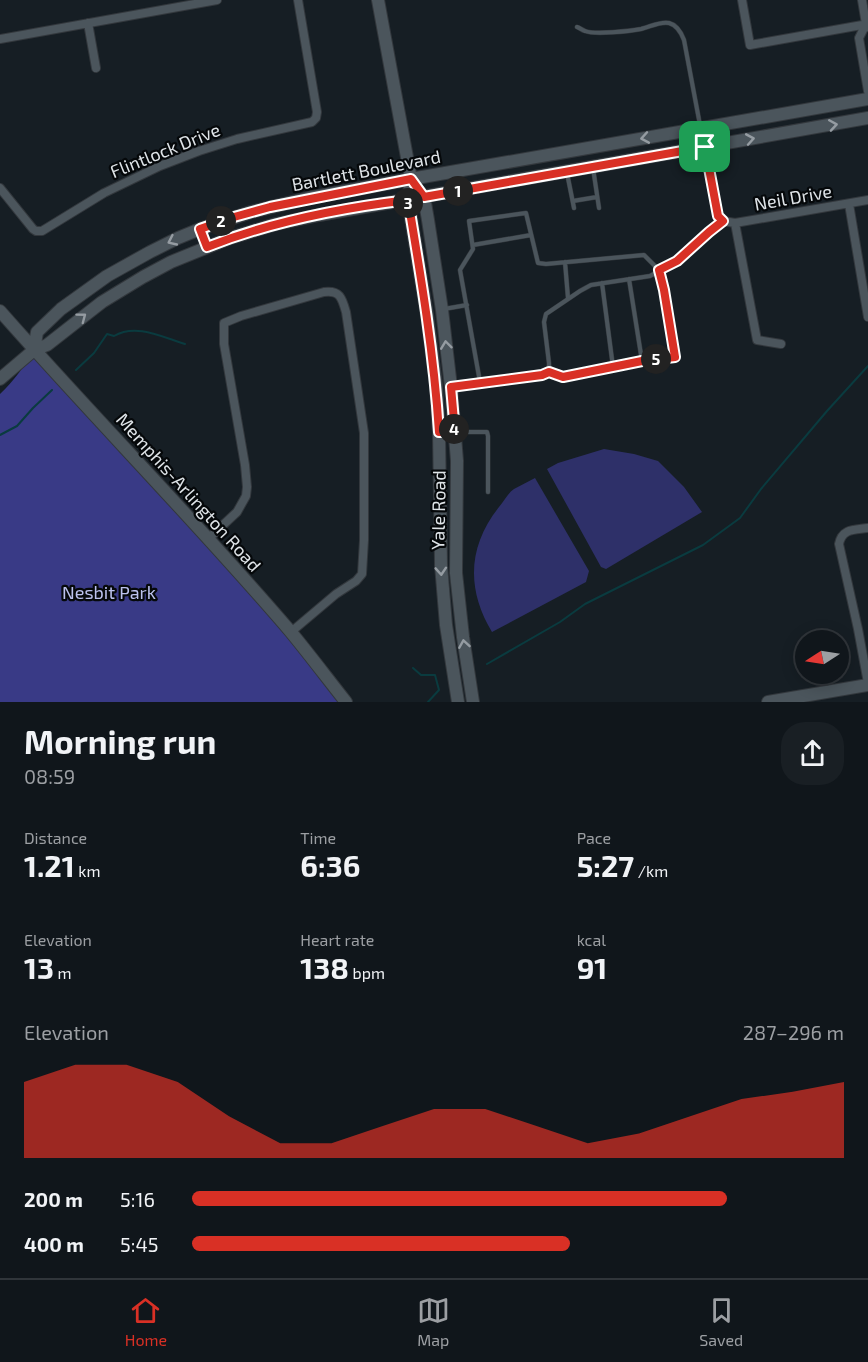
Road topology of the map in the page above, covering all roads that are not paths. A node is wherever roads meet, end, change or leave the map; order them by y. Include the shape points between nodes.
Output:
1 (217, 0) edge
2 (298, 0) edge
3 (378, 0) edge
4 (742, 0) edge
5 (862, 0) edge
6 (88, 23) junction
7 (867, 25) edge
8 (577, 27) dead end
9 (0, 39) edge
10 (96, 68) dead end
11 (868, 91) edge
12 (868, 99) edge
13 (868, 118) edge
14 (701, 129) junction
15 (705, 147) junction
16 (576, 150) junction
17 (592, 167) junction
18 (573, 171) junction
19 (411, 179) junction
20 (0, 188) edge
21 (424, 197) junction
22 (597, 197) junction
23 (408, 200) junction
24 (868, 200) edge
25 (573, 201) junction
26 (849, 204) junction
27 (574, 208) dead end
28 (599, 208) dead end
29 (723, 221) junction
30 (735, 223) junction
31 (200, 229) junction
32 (531, 235) junction
33 (472, 245) junction
34 (207, 247) junction
35 (565, 262) junction
36 (659, 270) junction
37 (629, 279) junction
38 (602, 284) junction
39 (568, 299) junction
40 (467, 305) junction
41 (442, 310) junction
42 (0, 311) edge
43 (868, 317) edge
44 (781, 344) dead end
45 (34, 350) junction
46 (642, 361) junction
47 (613, 367) junction
48 (549, 372) junction
49 (0, 379) edge
50 (480, 382) junction
51 (451, 387) junction
52 (439, 432) junction
53 (455, 432) junction
54 (488, 492) dead end
55 (868, 528) edge
56 (208, 539) junction
57 (291, 632) junction
58 (868, 684) edge
59 (346, 702) edge
60 (458, 702) edge
61 (473, 702) edge
62 (768, 702) edge

1 - 6 street
2 - 20 street, Flintlock Drive via 317,112 315,120 226,142 160,166 104,193 42,231 36,231
3 - 19 main road, Yale Road
4 - 7 street via 750,45
5 - 7 street
6 - 9 street
6 - 10 street
7 - 11 street via 859,38
8 - 14 lane via 586,32 604,32 642,29 660,23 674,25 684,39
12 - 14 main road, Bartlett Boulevard
15 -> 13 main road, Bartlett Boulevard
14 - 15 street
14 -> 16 main road, Bartlett Boulevard
15 - 17 main road, Bartlett Boulevard
15 - 29 street via 718,216
16 - 18 main road
16 - 19 main road, Bartlett Boulevard
17 - 18 main road, Bartlett Boulevard
17 - 22 lane
18 - 21 main road, Bartlett Boulevard
18 - 25 lane
19 - 21 main road, Yale Road
19 - 23 main road, Yale Road
19 - 31 main road, Bartlett Boulevard via 270,207
21 - 23 main road, Bartlett Boulevard
21 - 41 main road, Yale Road
22 - 25 lane
22 - 28 lane
23 - 34 main road, Bartlett Boulevard via 276,224
23 - 52 main road, Yale Road via 427,315
24 - 26 street, Neil Drive
25 - 27 lane
26 - 30 street, Neil Drive
26 - 43 street
29 - 30 street, Neil Drive
29 - 36 lane via 677,261
30 - 44 street via 757,339
31 - 34 main road
31 -> 45 main road, Bartlett Boulevard via 117,270 61,309 37,332
32 - 33 lane
32 - 33 lane via 526,213 469,221
32 - 35 lane via 538,263
33 - 40 lane via 460,270
45 -> 34 main road, Bartlett Boulevard via 47,345 122,289
35 - 36 lane via 644,255
35 - 39 lane
36 - 37 lane via 650,276
36 - 46 lane via 675,357
37 - 38 lane
37 - 46 lane
38 - 39 lane via 591,285
38 - 47 lane
39 - 48 lane via 546,314
40 - 41 lane
40 - 50 lane
51 -> 41 main road, Yale Road
42 - 45 main road, Memphis-Arlington Road
45 - 49 main road
45 - 56 main road, Memphis-Arlington Road
46 - 47 lane
47 - 48 lane via 563,377
48 - 50 lane
50 - 51 lane
51 - 53 main road, Yale Road
52 - 53 lane
52 -> 60 main road, Yale Road via 441,565
53 - 54 lane via 487,432
61 -> 53 main road, Yale Road via 457,589
55 - 58 street via 837,535
56 - 57 main road, Memphis-Arlington Road
56 - 57 street via 237,512 247,487 224,344 224,322 332,291 339,296 346,312 364,433 366,576 336,594
57 - 59 main road, Memphis-Arlington Road
58 - 62 main road

